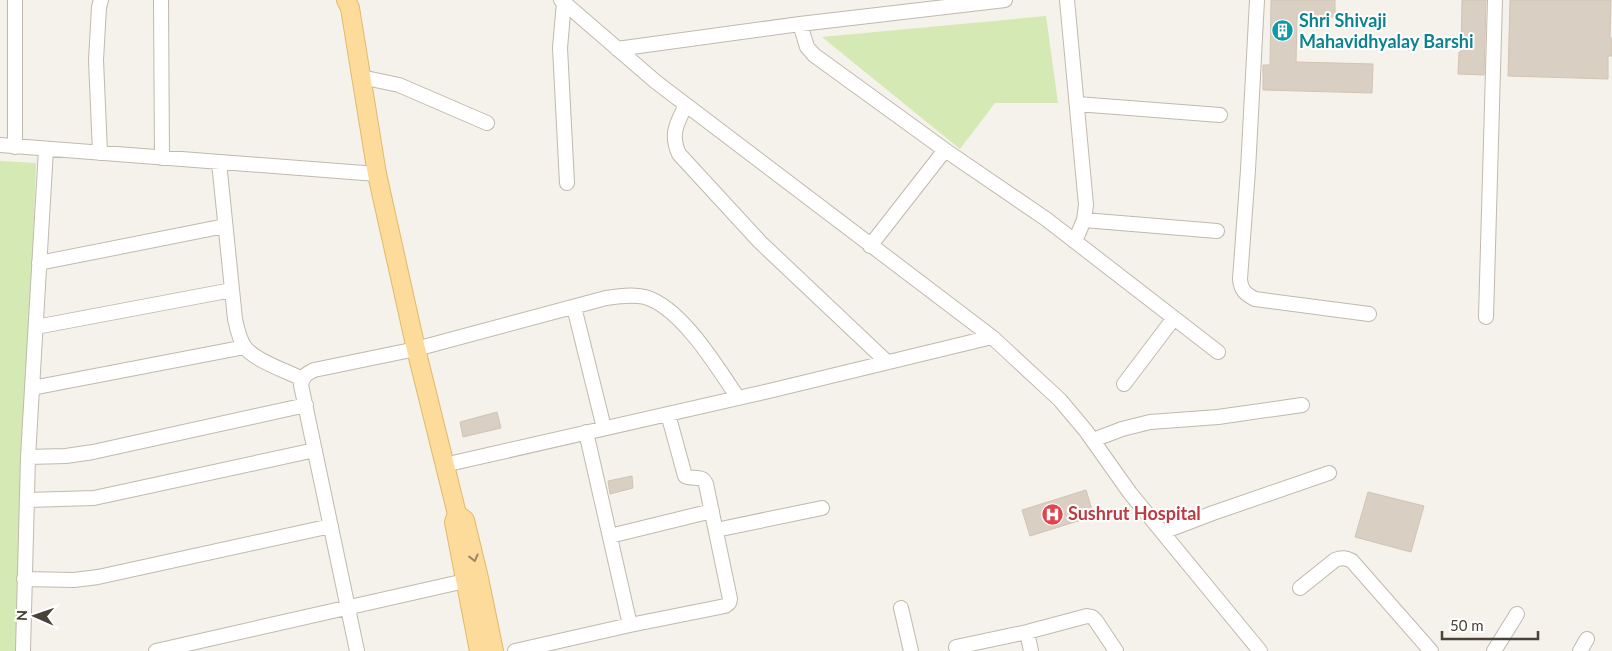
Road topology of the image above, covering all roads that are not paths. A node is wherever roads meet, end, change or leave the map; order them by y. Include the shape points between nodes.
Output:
1 (16, 0) edge
2 (101, 0) edge
3 (161, 0) edge
4 (346, 0) edge
5 (1005, 0) edge
6 (1067, 0) edge
7 (1257, 0) edge
8 (1495, 0) edge
9 (563, 1) edge
10 (800, 24) junction
11 (617, 49) junction
12 (361, 77) junction
13 (1076, 104) junction
14 (686, 105) junction
15 (1220, 115) dead end
16 (487, 123) dead end
17 (0, 145) edge
18 (15, 147) junction
19 (46, 149) junction
20 (945, 150) junction
21 (100, 153) junction
22 (162, 158) junction
23 (219, 162) junction
24 (376, 174) junction
25 (567, 183) dead end
26 (1084, 220) junction
27 (225, 226) junction
28 (1217, 231) dead end
29 (1075, 241) junction
30 (870, 246) junction
31 (39, 263) junction
32 (232, 290) junction
33 (574, 307) junction
34 (1369, 314) dead end
35 (1486, 317) dead end
36 (1174, 318) junction
37 (36, 327) junction
38 (992, 337) junction
39 (245, 347) junction
40 (416, 349) junction
41 (1218, 352) dead end
42 (887, 362) junction
43 (302, 378) junction
44 (1124, 384) dead end
45 (32, 388) junction
46 (738, 398) junction
47 (306, 405) junction
48 (1302, 405) dead end
49 (668, 414) junction
50 (604, 428) junction
51 (586, 432) junction
52 (1093, 440) junction
53 (315, 450) junction
54 (28, 457) junction
55 (444, 464) junction
56 (1329, 473) dead end
57 (27, 500) junction
58 (822, 508) dead end
59 (712, 510) junction
60 (457, 514) junction
61 (331, 526) junction
62 (716, 530) junction
63 (1163, 532) junction
64 (610, 536) junction
65 (24, 579) junction
66 (465, 581) junction
67 (1300, 588) dead end
68 (901, 608) dead end
69 (348, 609) junction
70 (1518, 614) dead end
71 (630, 625) junction
72 (1027, 632) junction
73 (956, 647) dead end
74 (23, 651) edge
75 (156, 651) edge
76 (357, 651) edge
77 (479, 651) edge
78 (494, 651) edge
79 (515, 651) edge
80 (911, 651) edge
81 (1031, 651) edge
82 (1116, 651) edge
83 (1260, 651) edge
84 (1430, 651) edge
85 (1494, 651) edge

1 - 18 street
2 - 21 street via 96,60
3 - 22 street
4 - 12 main road
5 - 10 street
6 - 13 street
7 - 34 street via 1241,288 1255,299
8 - 35 street
9 - 11 street
9 - 25 street via 560,48
10 - 11 street
10 - 20 street via 807,47 814,55
11 - 14 street
12 - 16 street via 399,85
12 - 24 main road
13 - 15 street
13 - 26 street via 1086,205
14 - 30 street
14 - 42 street via 674,134 674,145 679,154 760,242
17 - 18 street
18 - 19 street
19 - 21 street
19 - 31 street
20 - 29 street
20 - 30 street
21 - 22 street
22 - 23 street
23 - 24 street
23 - 27 street
24 - 40 main road
26 - 28 street
26 - 29 street
27 - 31 street
27 - 32 street
29 - 36 street
30 - 38 street
31 - 37 street
32 - 37 street
32 - 39 street via 235,319
33 - 40 street
33 - 46 street via 626,296 644,297 660,304 680,321 708,354
33 - 50 street
36 - 41 street
36 - 44 street
37 - 45 street
38 - 42 street
38 - 52 street via 1060,400
39 - 43 street via 258,358
39 - 45 street
40 - 43 street via 314,370
40 - 55 main road
42 - 46 street
43 - 47 street
45 - 54 street
46 - 49 street
47 - 53 street
47 - 54 street via 93,452
48 - 52 street via 1150,422 1122,428
49 - 50 street
49 - 59 street via 684,473 688,477 704,479
50 - 51 street
51 - 55 street
51 - 64 street
52 - 63 street via 1130,493
53 - 57 street via 94,498
53 - 61 street
54 - 57 street
55 - 60 main road
56 - 63 street
57 - 65 street
58 - 62 street
59 - 62 street
59 - 64 street
60 - 66 main road via 454,522
60 -> 78 main road via 465,520
61 - 65 street via 98,577
61 - 69 street
62 - 71 street via 729,603
63 - 83 street
64 - 71 street
65 - 74 street
66 - 69 street
66 - 77 main road
67 - 84 street via 1335,560 1346,558
68 - 80 street
69 - 75 street
69 - 76 street
70 - 85 street
71 - 79 street
72 - 73 street
72 - 81 street
72 - 82 street via 1092,617

